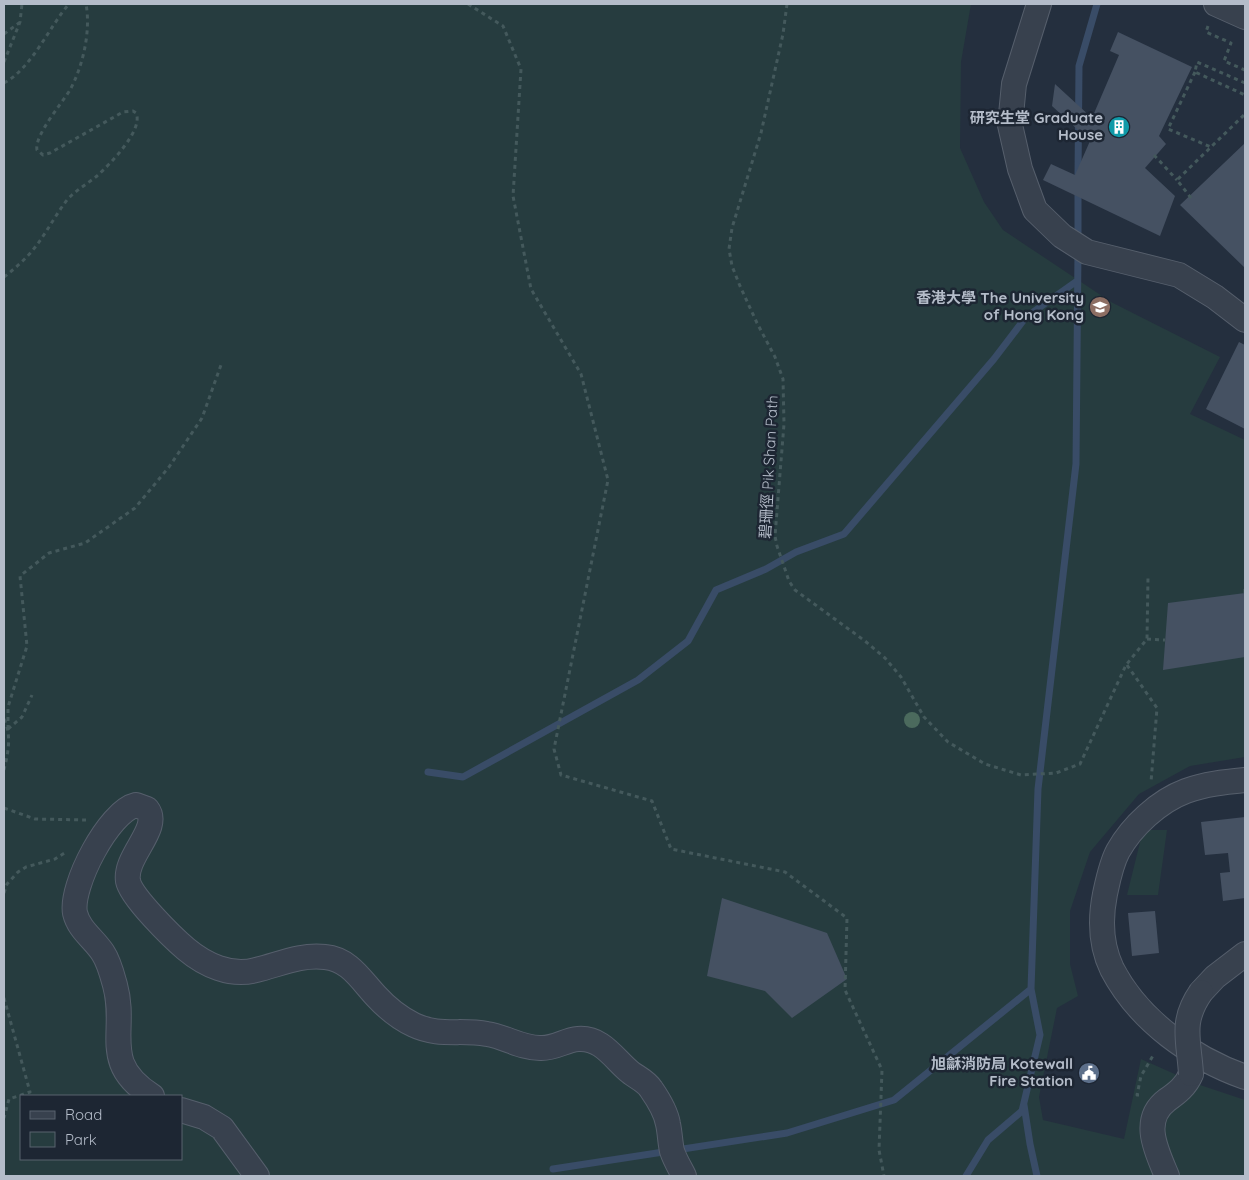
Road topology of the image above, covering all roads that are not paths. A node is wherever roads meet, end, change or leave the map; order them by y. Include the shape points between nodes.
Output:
1 (1039, 4) edge
2 (1213, 13) edge
3 (1245, 17) edge
4 (1245, 320) edge
5 (1245, 780) edge
6 (1245, 954) edge
7 (1245, 1077) edge
8 (151, 1095) edge
9 (182, 1110) edge
10 (257, 1176) edge
11 (684, 1176) edge
12 (1167, 1176) edge

1 - 4 street via 1014,84 1010,125 1020,169 1036,210 1062,236 1087,252 1178,276 1215,297
2 - 3 street
5 - 7 street via 1197,788 1167,800 1136,827 1118,852 1107,882 1102,926 1112,968 1139,1006 1176,1040 1210,1062
6 - 12 street, bridge via 1215,977 1191,1008 1187,1021 1184,1083 1160,1106 1153,1118 1155,1141
8 - 11 street via 130,1077 120,1059 115,985 106,957 84,931 76,913 79,885 102,839 117,817 130,807 139,805 148,811 150,825 129,867 130,888 183,946 206,963 247,972 298,958 327,957 350,967 388,1008 420,1028 442,1033 488,1034 534,1048 552,1047 578,1039 592,1041 605,1047 652,1090 667,1117 672,1150
9 - 10 street via 204,1117 222,1128

